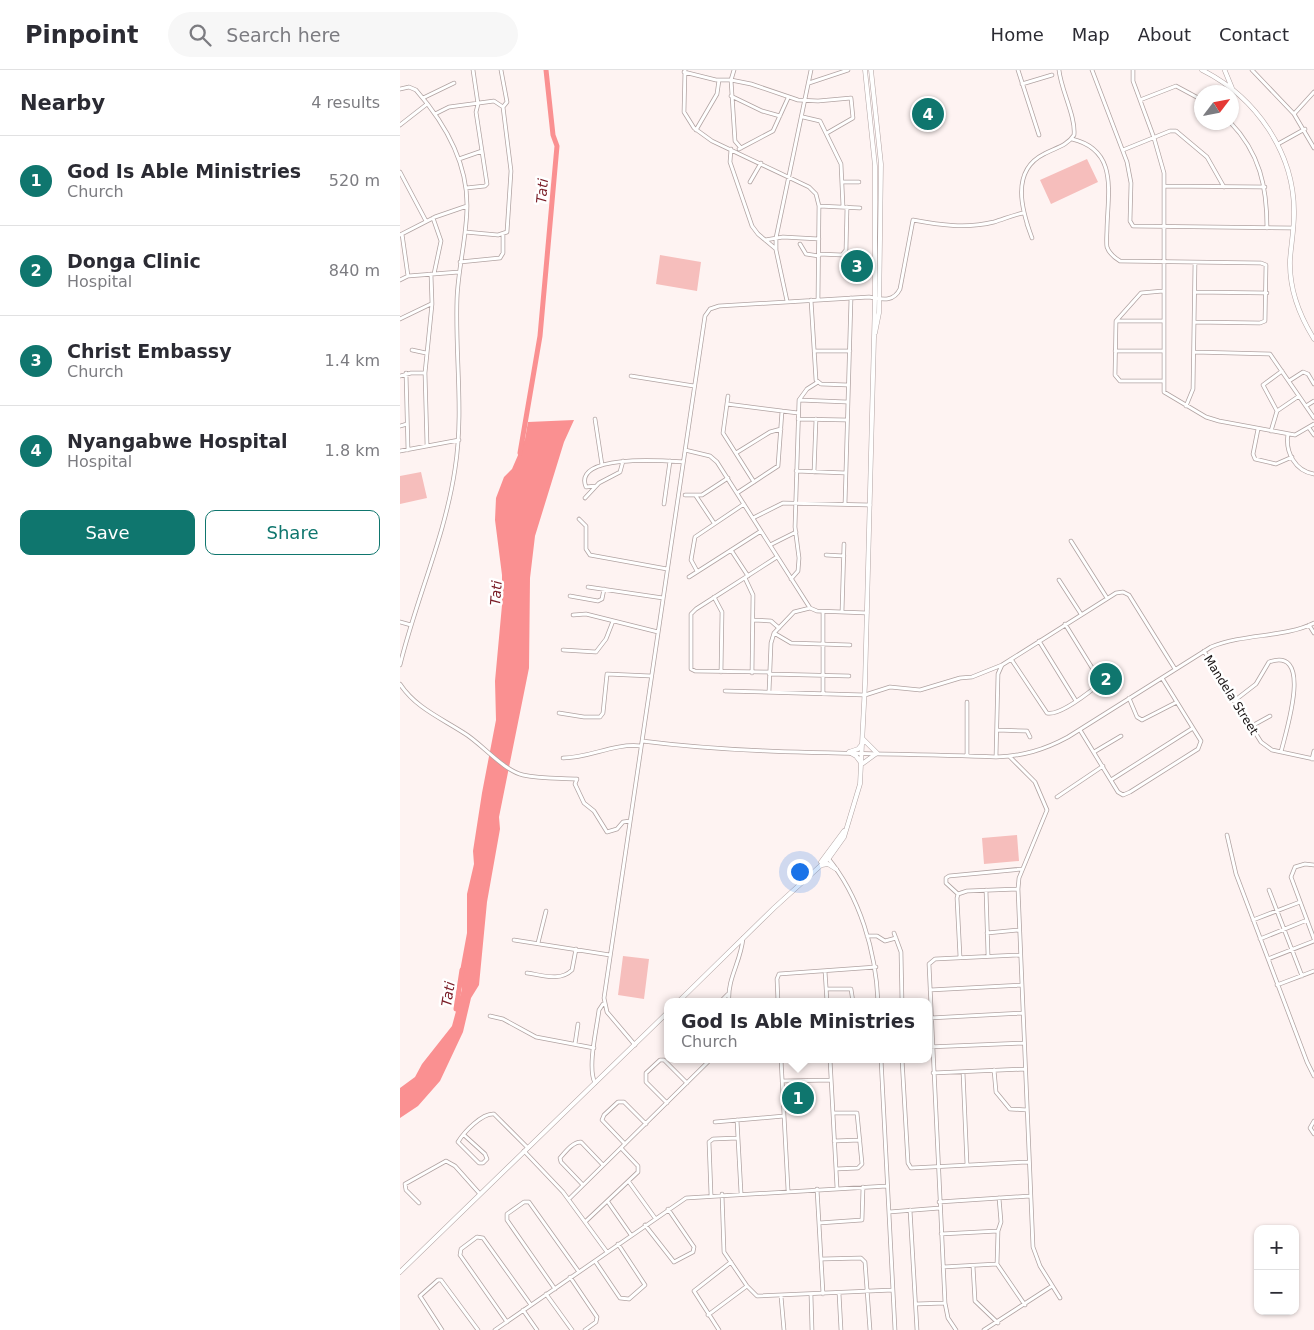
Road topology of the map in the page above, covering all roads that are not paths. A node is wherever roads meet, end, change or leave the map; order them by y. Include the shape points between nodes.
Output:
1 (473, 70) edge
2 (501, 70) edge
3 (732, 70) edge
4 (811, 70) edge
5 (848, 70) edge
6 (865, 70) edge
7 (871, 70) edge
8 (1018, 70) edge
9 (1059, 70) edge
10 (1092, 70) edge
11 (1133, 70) edge
12 (1202, 70) edge
13 (1252, 70) edge
14 (685, 71) edge
15 (1225, 71) edge
16 (837, 72) edge
17 (1052, 75) dead end
18 (1212, 75) junction
19 (719, 80) junction
20 (731, 80) junction
21 (1223, 82) junction
22 (454, 83) dead end
23 (809, 83) junction
24 (1022, 84) junction
25 (1227, 85) edge
26 (1231, 85) edge
27 (400, 89) edge
28 (1314, 92) edge
29 (731, 96) junction
30 (1194, 96) edge
31 (1239, 96) edge
32 (423, 98) junction
33 (788, 98) junction
34 (806, 100) junction
35 (1140, 100) junction
36 (427, 104) junction
37 (478, 104) junction
38 (503, 107) junction
39 (435, 114) junction
40 (1294, 114) junction
41 (780, 116) junction
42 (803, 117) junction
43 (400, 125) edge
44 (1304, 129) junction
45 (696, 130) junction
46 (1236, 130) edge
47 (827, 133) junction
48 (1039, 135) dead end
49 (1154, 138) junction
50 (1072, 139) junction
51 (1278, 144) junction
52 (740, 148) junction
53 (1314, 148) edge
54 (732, 149) junction
55 (1123, 150) junction
56 (482, 151) junction
57 (736, 151) junction
58 (459, 159) junction
59 (761, 163) junction
60 (400, 174) edge
61 (789, 177) junction
62 (750, 182) dead end
63 (843, 182) junction
64 (859, 182) dead end
65 (1165, 186) junction
66 (1224, 186) junction
67 (1265, 187) junction
68 (466, 188) junction
69 (467, 206) junction
70 (819, 206) junction
71 (845, 207) junction
72 (860, 208) dead end
73 (1023, 213) junction
74 (433, 218) junction
75 (426, 221) junction
76 (1027, 224) dead end
77 (1164, 227) junction
78 (1267, 228) junction
79 (1293, 228) junction
80 (465, 232) junction
81 (401, 235) edge
82 (503, 235) junction
83 (776, 238) junction
84 (819, 239) junction
85 (765, 240) junction
86 (800, 244) dead end
87 (776, 250) junction
88 (819, 255) junction
89 (460, 262) junction
90 (1164, 262) junction
91 (1195, 262) junction
92 (460, 272) junction
93 (433, 274) junction
94 (408, 276) junction
95 (400, 280) edge
96 (1163, 292) junction
97 (1195, 292) junction
98 (1267, 294) junction
99 (850, 298) junction
100 (818, 299) junction
101 (811, 300) junction
102 (877, 300) junction
103 (787, 301) junction
104 (432, 304) junction
105 (400, 319) edge
106 (1116, 321) junction
107 (1163, 321) junction
108 (1194, 322) junction
109 (1314, 339) edge
110 (412, 350) dead end
111 (814, 351) junction
112 (850, 351) junction
113 (1115, 351) junction
114 (1162, 351) junction
115 (1194, 352) junction
116 (426, 353) junction
117 (1282, 371) junction
118 (406, 373) junction
119 (425, 373) junction
120 (400, 376) edge
121 (631, 376) dead end
122 (1162, 381) junction
123 (1289, 381) junction
124 (818, 382) junction
125 (1314, 384) edge
126 (848, 385) junction
127 (694, 386) junction
128 (728, 396) dead end
129 (1299, 396) junction
130 (799, 400) junction
131 (1314, 401) edge
132 (847, 402) junction
133 (727, 404) junction
134 (1186, 406) junction
135 (1306, 406) junction
136 (782, 411) junction
137 (1277, 411) junction
138 (798, 413) junction
139 (595, 418) dead end
140 (1314, 418) edge
141 (798, 419) junction
142 (816, 419) junction
143 (848, 420) junction
144 (407, 424) junction
145 (1314, 424) edge
146 (400, 426) edge
147 (1309, 428) junction
148 (781, 429) junction
149 (1258, 429) junction
150 (1272, 431) junction
151 (1288, 434) junction
152 (1314, 435) edge
153 (459, 440) junction
154 (427, 445) junction
155 (408, 450) junction
156 (685, 450) junction
157 (400, 451) edge
158 (736, 454) junction
159 (1292, 457) junction
160 (623, 461) junction
161 (670, 461) junction
162 (683, 462) junction
163 (602, 465) junction
164 (796, 472) junction
165 (814, 472) junction
166 (846, 473) junction
167 (1314, 474) edge
168 (728, 478) junction
169 (754, 482) junction
170 (596, 486) junction
171 (737, 493) junction
172 (686, 495) dead end
173 (696, 496) junction
174 (585, 498) dead end
175 (795, 503) junction
176 (664, 504) dead end
177 (744, 504) junction
178 (845, 504) junction
179 (870, 505) junction
180 (753, 518) junction
181 (579, 519) dead end
182 (714, 523) junction
183 (761, 531) junction
184 (796, 532) junction
185 (1071, 541) dead end
186 (844, 544) dead end
187 (770, 545) junction
188 (730, 550) junction
189 (826, 555) dead end
190 (844, 556) junction
191 (778, 557) junction
192 (667, 569) junction
193 (697, 571) junction
194 (689, 577) dead end
195 (746, 577) junction
196 (791, 579) junction
197 (1060, 580) dead end
198 (588, 587) dead end
199 (604, 589) junction
200 (570, 596) dead end
201 (714, 597) junction
202 (663, 598) junction
203 (1107, 598) junction
204 (810, 608) junction
205 (823, 612) junction
206 (842, 612) junction
207 (867, 613) junction
208 (573, 614) dead end
209 (1080, 614) junction
210 (613, 620) junction
211 (753, 620) junction
212 (400, 622) edge
213 (1314, 622) edge
214 (410, 624) junction
215 (1065, 624) junction
216 (1309, 625) junction
217 (779, 628) junction
218 (658, 632) junction
219 (1314, 633) edge
220 (774, 634) junction
221 (1038, 641) junction
222 (823, 644) junction
223 (850, 645) dead end
224 (563, 650) dead end
225 (1204, 651) junction
226 (1011, 659) junction
227 (400, 665) edge
228 (1002, 665) junction
229 (1175, 669) junction
230 (721, 672) junction
231 (752, 673) junction
232 (769, 673) junction
233 (822, 675) junction
234 (652, 676) junction
235 (848, 676) dead end
236 (1162, 678) junction
237 (400, 684) edge
238 (725, 691) dead end
239 (769, 692) junction
240 (823, 694) junction
241 (865, 695) junction
242 (1129, 698) junction
243 (1076, 701) junction
244 (1234, 701) junction
245 (967, 702) dead end
246 (1176, 702) junction
247 (559, 713) dead end
248 (1270, 716) dead end
249 (1250, 727) junction
250 (1193, 728) junction
251 (997, 730) junction
252 (1080, 730) junction
253 (1121, 736) dead end
254 (1030, 737) dead end
255 (863, 741) junction
256 (642, 743) junction
257 (1314, 751) edge
258 (849, 752) junction
259 (863, 752) junction
260 (1094, 752) junction
261 (1281, 752) junction
262 (876, 753) junction
263 (967, 756) junction
264 (1010, 756) junction
265 (996, 757) junction
266 (563, 758) dead end
267 (1313, 759) edge
268 (862, 764) junction
269 (1102, 766) junction
270 (1111, 780) junction
271 (1057, 797) dead end
272 (630, 821) junction
273 (1228, 835) dead end
274 (828, 857) junction
275 (822, 864) junction
276 (1314, 865) edge
277 (836, 869) junction
278 (1022, 869) junction
279 (800, 884) junction
280 (1018, 889) junction
281 (986, 890) junction
282 (1269, 890) dead end
283 (958, 894) junction
284 (1300, 902) junction
285 (546, 911) dead end
286 (1276, 911) junction
287 (1253, 920) junction
288 (1307, 920) junction
289 (1019, 930) junction
290 (1283, 930) junction
291 (894, 933) dead end
292 (987, 933) junction
293 (867, 936) junction
294 (743, 938) junction
295 (897, 939) junction
296 (1260, 939) junction
297 (514, 940) dead end
298 (1314, 940) edge
299 (538, 943) junction
300 (576, 949) junction
301 (1291, 950) junction
302 (610, 955) junction
303 (988, 955) junction
304 (1020, 955) junction
305 (960, 957) junction
306 (1268, 959) junction
307 (876, 966) junction
308 (825, 971) junction
309 (1314, 972) edge
310 (527, 973) dead end
311 (1302, 976) junction
312 (1021, 985) junction
313 (1277, 985) junction
314 (826, 990) junction
315 (930, 990) junction
316 (728, 994) junction
317 (682, 998) edge
318 (724, 998) edge
319 (728, 998) edge
320 (778, 998) edge
321 (827, 998) edge
322 (853, 998) edge
323 (878, 998) edge
324 (902, 998) edge
325 (930, 998) edge
326 (603, 1003) junction
327 (1022, 1013) junction
328 (932, 1015) edge
329 (490, 1016) dead end
330 (664, 1016) edge
331 (578, 1024) dead end
332 (1023, 1043) junction
333 (575, 1044) junction
334 (635, 1045) junction
335 (932, 1047) edge
336 (594, 1048) junction
337 (664, 1060) edge
338 (667, 1063) edge
339 (706, 1063) edge
340 (781, 1063) edge
341 (830, 1063) edge
342 (881, 1063) edge
343 (902, 1063) edge
344 (932, 1063) edge
345 (1025, 1069) junction
346 (994, 1070) junction
347 (963, 1072) junction
348 (933, 1073) junction
349 (1314, 1076) edge
350 (831, 1080) junction
351 (782, 1081) junction
352 (595, 1083) junction
353 (687, 1083) junction
354 (667, 1103) junction
355 (1027, 1110) junction
356 (833, 1113) junction
357 (784, 1116) junction
358 (737, 1120) junction
359 (1314, 1121) edge
360 (715, 1122) dead end
361 (646, 1124) junction
362 (1314, 1134) edge
363 (464, 1135) junction
364 (738, 1138) junction
365 (834, 1140) junction
366 (860, 1140) junction
367 (625, 1144) junction
368 (528, 1148) junction
369 (621, 1148) junction
370 (524, 1151) junction
371 (1028, 1162) junction
372 (603, 1165) junction
373 (967, 1165) junction
374 (938, 1168) junction
375 (836, 1169) junction
376 (629, 1182) junction
377 (583, 1185) junction
378 (888, 1186) junction
379 (863, 1187) junction
380 (837, 1188) junction
381 (817, 1189) junction
382 (788, 1190) junction
383 (741, 1193) junction
384 (480, 1194) junction
385 (722, 1194) junction
386 (711, 1195) junction
387 (1030, 1196) junction
388 (998, 1198) junction
389 (568, 1199) junction
390 (608, 1202) junction
391 (939, 1202) junction
392 (419, 1203) dead end
393 (668, 1208) junction
394 (940, 1208) junction
395 (910, 1210) junction
396 (888, 1212) junction
397 (655, 1218) junction
398 (585, 1222) junction
399 (819, 1223) junction
400 (645, 1225) junction
401 (998, 1231) junction
402 (941, 1234) junction
403 (631, 1235) junction
404 (618, 1244) junction
405 (607, 1252) junction
406 (822, 1259) junction
407 (595, 1261) junction
408 (731, 1262) junction
409 (998, 1264) junction
410 (973, 1266) junction
411 (943, 1267) junction
412 (400, 1272) edge
413 (579, 1272) junction
414 (570, 1277) junction
415 (747, 1286) junction
416 (1052, 1286) junction
417 (555, 1289) junction
418 (893, 1290) junction
419 (869, 1292) junction
420 (546, 1294) junction
421 (823, 1294) junction
422 (840, 1294) junction
423 (811, 1295) junction
424 (781, 1296) junction
425 (1060, 1298) dead end
426 (945, 1303) junction
427 (916, 1304) junction
428 (531, 1305) junction
429 (1025, 1305) junction
430 (523, 1310) junction
431 (708, 1315) junction
432 (507, 1322) junction
433 (998, 1323) junction
434 (500, 1329) edge
435 (442, 1330) edge
436 (478, 1330) edge
437 (495, 1330) edge
438 (537, 1330) edge
439 (572, 1330) edge
440 (585, 1330) edge
441 (719, 1330) edge
442 (784, 1330) edge
443 (812, 1330) edge
444 (841, 1330) edge
445 (870, 1330) edge
446 (895, 1330) edge
447 (917, 1330) edge
448 (956, 1330) edge
449 (984, 1330) edge

1 - 37 street
2 - 38 street via 507,102
3 - 20 street
4 - 23 street
5 - 16 street
6 - 102 street via 875,166
7 - 102 street via 881,164
8 - 24 street
9 - 50 street via 1074,126
10 - 55 street
11 - 35 street
12 - 18 street
13 - 40 street
14 - 19 street
14 - 45 street via 684,112
15 - 18 street
15 - 21 street
15 - 26 street
16 - 23 street
17 - 24 street
18 - 21 street
19 - 20 street
19 - 45 street via 717,94
20 - 29 street
20 - 33 street
21 - 25 street
22 - 32 street
23 - 34 street
24 - 48 street
27 - 32 street via 412,88
28 - 40 street
29 - 41 street
29 - 52 street via 735,141
30 - 35 street via 1176,86
31 - 51 street via 1259,116
32 - 36 street
33 - 34 street
33 - 41 street
34 - 42 street
34 - 47 street via 852,100 854,115 851,120
35 - 49 street
36 - 39 street
36 - 43 street
37 - 38 street via 494,101
37 - 39 street via 451,107
37 - 56 street via 476,112
38 - 82 street via 511,172 507,232
39 - 58 street
40 - 44 street
41 - 52 street via 773,131
42 - 47 street via 820,121
42 - 61 street
44 - 51 street
44 - 53 street
45 - 54 street
46 - 67 street via 1259,165
47 - 63 street via 841,164
49 - 55 street
49 - 65 street via 1163,165
49 - 66 street via 1170,131 1178,132 1208,157
50 - 73 street via 1041,156 1031,167 1021,191
50 - 90 street via 1098,152 1106,164 1109,188 1107,246 1110,252 1124,263
51 - 79 street via 1292,188
52 - 57 street
54 - 57 street
54 - 85 street via 730,162 752,226
55 - 77 street via 1131,183 1131,223
56 - 58 street
56 - 68 street via 487,184
57 - 59 street
58 - 68 street
59 - 61 street
59 - 62 street
60 - 75 street
61 - 70 street via 814,190
61 - 83 street
63 - 64 street
63 - 71 street
65 - 66 street
65 - 77 street
66 - 67 street
67 - 78 street
68 - 69 street
69 - 74 street
69 - 80 street
70 - 71 street
70 - 84 street
71 - 72 street
71 - 88 street via 846,250 842,254
73 - 76 street via 1032,238
73 - 102 street via 993,222 961,226 913,220 898,292 893,297
74 - 75 street
74 - 93 street via 441,241
75 - 81 street
77 - 78 street
77 - 90 street
78 - 79 street
79 - 109 street via 1291,283 1298,308
80 - 82 street
80 - 89 street
81 - 94 street
82 - 89 street via 500,258
83 - 84 street
83 - 85 street
83 - 87 street
84 - 88 street
85 - 87 street
86 - 88 street via 806,254
87 - 103 street
88 - 100 street
89 - 92 street
90 - 91 street
90 - 96 street
91 - 97 street
91 - 98 street via 1264,264 1267,268
92 - 93 street
92 - 153 street via 456,314
93 - 94 street
93 - 104 street
94 - 95 street
96 - 106 street via 1141,293
96 - 107 street
97 - 98 street
97 - 108 street
98 - 108 street via 1263,323
99 - 100 street
99 - 102 street
99 - 112 street
100 - 101 street
101 - 103 street
101 - 111 street
102 - 179 street
103 - 127 street via 710,309 703,324
104 - 105 street
104 - 116 street
106 - 107 street
106 - 113 street
107 - 114 street
108 - 115 street
110 - 116 street
111 - 112 street
111 - 124 street
112 - 126 street
113 - 114 street
113 - 122 street via 1114,375 1117,380
114 - 122 street
115 - 117 street via 1268,353
115 - 134 street via 1193,389
116 - 119 street
117 - 123 street
117 - 137 street via 1263,385
118 - 119 street
118 - 120 street
118 - 144 street
119 - 154 street
121 - 127 street
122 - 134 street via 1167,396
123 - 125 street via 1303,372
123 - 129 street
124 - 126 street
124 - 130 street
126 - 132 street
127 - 156 street
128 - 133 street
129 - 135 street
129 - 137 street
130 - 132 street
130 - 138 street
131 - 135 street
132 - 143 street
133 - 136 street
133 - 158 street via 723,433
134 - 149 street via 1213,419
135 - 140 street
136 - 138 street
136 - 148 street
137 - 150 street
138 - 141 street
139 - 163 street
141 - 142 street
141 - 164 street
142 - 143 street
142 - 165 street
143 - 166 street
144 - 146 street
144 - 155 street
145 - 147 street
147 - 151 street via 1298,434
147 - 152 street
148 - 158 street via 770,432
148 - 169 street via 778,466
149 - 150 street
149 - 159 street via 1255,459 1276,464
150 - 151 street
151 - 159 street via 1287,447
153 - 154 street
153 - 214 street via 445,520
154 - 155 street
155 - 157 street
156 - 162 street
156 - 168 street via 714,458
158 - 169 street
159 - 167 street via 1302,471
160 - 161 street
160 - 163 street
160 - 170 street via 620,472
161 - 162 street
161 - 176 street
162 - 192 street
163 - 170 street via 590,472 585,480 586,487
164 - 165 street
164 - 175 street
165 - 166 street
166 - 178 street
168 - 171 street
168 - 173 street
169 - 171 street
170 - 174 street
171 - 177 street
172 - 173 street
173 - 182 street
175 - 178 street
175 - 180 street via 779,503
175 - 184 street
177 - 180 street
177 - 182 street
178 - 179 street
179 - 207 street
180 - 183 street
181 - 192 street via 586,526 586,549 590,555
182 - 193 street via 695,537 692,560
183 - 187 street
183 - 188 street
184 - 187 street
184 - 196 street via 798,567
185 - 203 street
186 - 190 street
187 - 191 street
188 - 193 street
188 - 195 street
189 - 190 street
190 - 206 street
191 - 195 street
191 - 196 street
192 - 202 street
193 - 194 street
195 - 201 street
195 - 211 street via 753,595
196 - 204 street
197 - 209 street
198 - 199 street
199 - 200 street via 602,599 598,601
199 - 202 street
201 - 230 street via 722,612
201 - 230 street via 691,613 689,665 695,671
202 - 218 street
203 - 209 street
203 - 229 street via 1118,592 1128,594
204 - 205 street
204 - 217 street via 794,612
205 - 206 street
205 - 222 street
206 - 207 street
207 - 241 street
208 - 210 street
209 - 215 street
210 - 218 street
210 - 224 street via 606,639 596,652
211 - 217 street via 771,621
211 - 231 street
212 - 214 street
213 - 216 street
214 - 227 street
215 - 221 street
215 - 243 street via 1099,679 1096,687
216 - 219 street
216 - 225 street via 1237,638
217 - 220 street
218 - 234 street
220 - 222 street via 791,643
220 - 232 street
221 - 226 street
221 - 243 street
222 - 223 street
222 - 233 street
225 - 229 street
225 - 244 street, Mandela Street
226 - 228 street
226 - 243 street via 1047,714 1055,714
228 - 241 street via 926,689 890,687
228 - 251 street via 998,674
229 - 236 street
230 - 231 street
231 - 232 street
232 - 233 street
232 - 239 street
233 - 235 street
233 - 240 street
234 - 247 street via 607,674 600,717
234 - 256 street
236 - 242 street
236 - 246 street
237 - 272 street via 415,703 464,732 496,760 519,774 577,779 575,784 580,797 608,832
238 - 239 street
239 - 240 street
240 - 241 street
241 - 255 street
242 - 246 street via 1136,717 1142,720
242 - 252 street
244 - 249 street, Mandela Street
244 - 261 street via 1256,684 1267,663 1280,661 1293,666 1297,683
245 - 263 street
246 - 250 street
248 - 249 street
249 - 261 street, Mandela Street via 1263,744
250 - 270 street
250 - 270 street via 1201,742 1199,748 1130,792 1120,793
251 - 254 street via 1027,731
251 - 265 street
252 - 260 street
252 - 264 street via 1039,751
253 - 260 street
255 - 258 street via 858,749
255 - 259 street
255 - 262 street
256 - 258 street via 697,748
256 - 266 street via 622,744
256 - 272 street
257 - 267 street
258 - 259 street
258 - 268 street
259 - 262 street
259 - 268 street
260 - 269 street
261 - 267 street, Mandela Street
262 - 263 street
262 - 268 street
263 - 265 street
264 - 265 street
264 - 278 street via 1035,782 1047,810
268 - 274 street via 856,802 847,828
269 - 270 street
269 - 271 street
272 - 302 street
273 - 287 street via 1236,874
274 - 275 street
274 - 277 street
274 - 279 street
275 - 277 street
275 - 279 street
276 - 284 street via 1300,865 1292,871
277 - 293 street via 849,888
278 - 280 street
278 - 283 street via 949,876 946,883
279 - 294 street
280 - 281 street
280 - 289 street
281 - 283 street via 967,890
281 - 292 street
282 - 286 street
283 - 305 street
284 - 286 street
284 - 288 street
285 - 299 street
286 - 287 street
286 - 290 street
287 - 296 street
288 - 290 street
288 - 298 street
289 - 292 street
289 - 304 street
290 - 296 street
290 - 301 street
291 - 295 street
292 - 303 street
293 - 295 street via 885,941 893,937
293 - 307 street
294 - 316 street via 742,954 729,982
294 - 317 street
295 - 324 street via 901,952
296 - 306 street
297 - 299 street
298 - 301 street
299 - 300 street
300 - 302 street
300 - 310 street via 572,970 564,976
301 - 306 street
301 - 311 street
302 - 326 street
303 - 304 street
303 - 305 street
304 - 312 street
305 - 315 street via 930,962
306 - 313 street
307 - 308 street
307 - 323 street
308 - 314 street
308 - 320 street via 778,974
309 - 311 street
311 - 313 street
312 - 315 street
312 - 327 street
313 - 349 street
314 - 321 street
314 - 322 street via 850,988
315 - 325 street
316 - 318 street
316 - 319 street
326 - 334 street via 610,1017
326 - 336 street via 599,1010
327 - 328 street
327 - 332 street
329 - 333 street via 503,1018 536,1037
330 - 334 street
331 - 333 street
332 - 335 street
332 - 345 street
333 - 336 street
334 - 352 street
336 - 352 street via 592,1075
337 - 354 street via 646,1073 646,1082
338 - 353 street
339 - 353 street
340 - 351 street
341 - 350 street
342 - 378 street
343 - 374 street via 909,1165 914,1169
344 - 348 street
345 - 346 street
345 - 355 street
346 - 347 street
346 - 355 street via 998,1095 1010,1109
347 - 348 street
347 - 373 street
348 - 374 street
350 - 351 street
350 - 356 street
351 - 357 street
352 - 368 street
353 - 354 street
354 - 361 street
355 - 371 street
356 - 365 street
356 - 366 street via 857,1113
357 - 358 street
357 - 382 street
358 - 360 street
358 - 364 street
359 - 362 street via 1310,1128
361 - 367 street
361 - 367 street via 624,1102 618,1102 604,1115 602,1120
363 - 363 street via 485,1154 487,1159 483,1163 479,1163 459,1143
363 - 368 street via 486,1116 494,1114
364 - 383 street
364 - 386 street via 709,1142
365 - 366 street
365 - 375 street
366 - 375 street via 860,1167
367 - 369 street
368 - 370 street
369 - 372 street
369 - 376 street via 639,1168
370 - 384 street
370 - 389 street
371 - 373 street
371 - 387 street
372 - 377 street
372 - 377 street via 581,1142 567,1150 560,1158 561,1162
373 - 374 street
374 - 391 street
375 - 380 street
376 - 390 street
376 - 397 street
377 - 389 street
378 - 379 street
378 - 396 street
379 - 380 street
379 - 399 street via 862,1220
380 - 381 street
381 - 382 street
381 - 399 street
382 - 383 street
383 - 385 street
384 - 392 street via 455,1166 446,1161 404,1184
384 - 412 street
385 - 386 street
385 - 408 street via 723,1247
386 - 393 street via 686,1198
387 - 388 street
387 - 416 street via 1034,1253
388 - 391 street
388 - 401 street via 1002,1222
389 - 398 street
390 - 398 street
390 - 403 street
391 - 394 street
393 - 397 street
393 - 400 street via 694,1246 693,1252 674,1262
394 - 395 street
394 - 402 street
395 - 396 street
395 - 427 street
396 - 418 street
397 - 400 street
398 - 405 street
399 - 406 street
400 - 403 street
401 - 402 street
401 - 409 street
402 - 411 street
403 - 404 street
404 - 405 street
404 - 407 street via 645,1285 629,1299 620,1298
405 - 407 street
406 - 419 street via 864,1260
406 - 421 street
407 - 413 street
408 - 415 street
408 - 431 street via 694,1291
409 - 410 street
409 - 429 street
410 - 411 street
410 - 433 street via 975,1301
411 - 426 street
413 - 414 street
413 - 417 street via 529,1202 507,1214 506,1220
414 - 417 street
414 - 440 street via 598,1317
415 - 424 street via 757,1296
415 - 431 street
416 - 425 street
416 - 429 street
417 - 420 street
418 - 419 street
418 - 446 street
419 - 422 street
419 - 445 street
420 - 428 street
420 - 439 street
421 - 422 street
421 - 423 street
422 - 444 street
423 - 424 street
423 - 443 street
424 - 442 street
426 - 427 street
426 - 448 street via 948,1318
427 - 447 street
428 - 430 street
428 - 432 street via 483,1238 477,1237 461,1249 460,1255
429 - 433 street
430 - 432 street
430 - 438 street
431 - 441 street
432 - 434 street
433 - 449 street
434 - 437 street
435 - 436 street via 420,1296 438,1280

